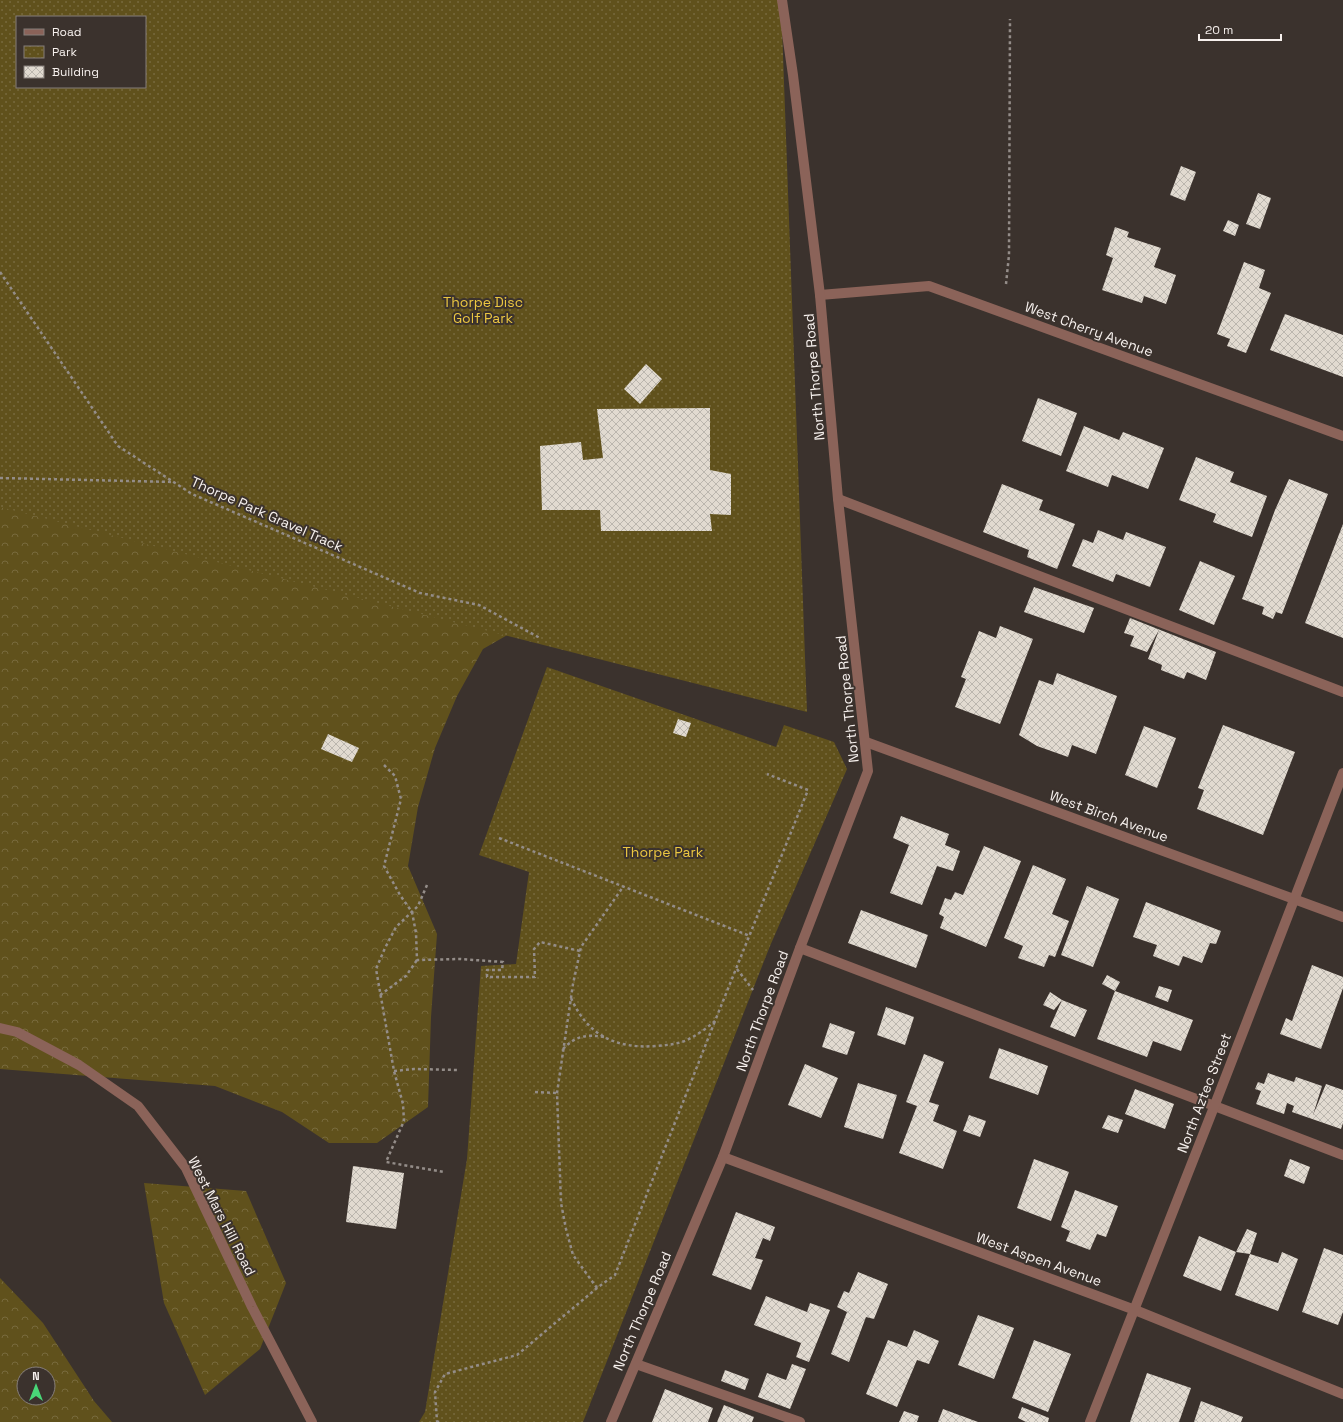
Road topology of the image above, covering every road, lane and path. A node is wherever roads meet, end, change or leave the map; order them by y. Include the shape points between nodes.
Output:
1 (782, 0) edge
2 (1010, 19) dead end
3 (0, 272) edge
4 (1006, 284) dead end
5 (820, 295) junction
6 (1343, 436) edge
7 (0, 478) edge
8 (175, 482) junction
9 (838, 499) junction
10 (540, 638) dead end
11 (1343, 692) edge
12 (866, 742) junction
13 (384, 765) dead end
14 (1343, 773) edge
15 (767, 774) dead end
16 (499, 838) dead end
17 (427, 885) dead end
18 (623, 887) junction
19 (1294, 898) junction
20 (412, 912) junction
21 (1343, 917) edge
22 (750, 936) junction
23 (800, 948) junction
24 (580, 951) junction
25 (416, 960) junction
26 (736, 969) junction
27 (753, 990) dead end
28 (380, 995) junction
29 (571, 998) junction
30 (715, 1021) junction
31 (0, 1028) edge
32 (604, 1037) junction
33 (563, 1050) junction
34 (457, 1070) dead end
35 (394, 1071) junction
36 (535, 1092) dead end
37 (557, 1093) junction
38 (1214, 1107) junction
39 (1343, 1156) edge
40 (723, 1157) junction
41 (444, 1172) dead end
42 (597, 1288) junction
43 (1135, 1310) junction
44 (636, 1364) junction
45 (1343, 1394) edge
46 (312, 1422) edge
47 (439, 1422) edge
48 (611, 1422) edge
49 (800, 1422) edge
50 (1090, 1422) edge

1 - 5 street, North Thorpe Road
2 - 4 path via 1009,255
3 - 8 path, Thorpe Park Gravel Track via 118,446
5 - 6 street, West Cherry Avenue via 929,286
5 - 9 street, North Thorpe Road
7 - 8 path
8 - 10 path, Thorpe Park Gravel Track via 192,494 420,593 479,605
9 - 11 street
9 - 12 street, North Thorpe Road
12 - 19 street, West Birch Avenue
12 - 23 street, North Thorpe Road via 868,770
13 - 20 path via 395,776 401,799 384,866
14 - 19 street, North Aztec Street
15 - 22 path via 808,790
16 - 18 path
17 - 20 path via 418,906
18 - 22 path
18 - 24 path
19 - 21 street, West Birch Avenue
19 - 38 street, North Aztec Street
20 - 25 path via 416,933
20 - 28 path via 396,927 376,969
22 - 26 path
23 - 38 street
23 - 40 street, North Thorpe Road
24 - 25 path via 540,942 534,949 535,977 487,977 487,970 502,970 503,962 460,959
24 - 29 path
25 - 28 path via 406,976
26 - 27 path
26 - 30 path
28 - 35 path
29 - 32 path via 578,1013 590,1027
29 - 33 path
30 - 32 path via 687,1040 670,1045 648,1047 623,1044
30 - 42 path via 615,1275
31 - 46 street, West Mars Hill Road via 17,1032 79,1065 138,1106 186,1168 252,1306
32 - 33 path via 582,1036 573,1040
33 - 37 path
34 - 35 path
35 - 41 path via 403,1104 404,1121 386,1162
36 - 37 path
37 - 42 path via 561,1203 566,1229 573,1255
38 - 39 street
38 - 43 street, North Aztec Street
40 - 43 street, West Aspen Avenue
40 - 44 street, North Thorpe Road
42 - 47 path via 517,1355 445,1374 435,1392
43 - 45 street, West Aspen Avenue
43 - 50 street, North Aztec Street
44 - 48 street, North Thorpe Road
44 - 49 street

